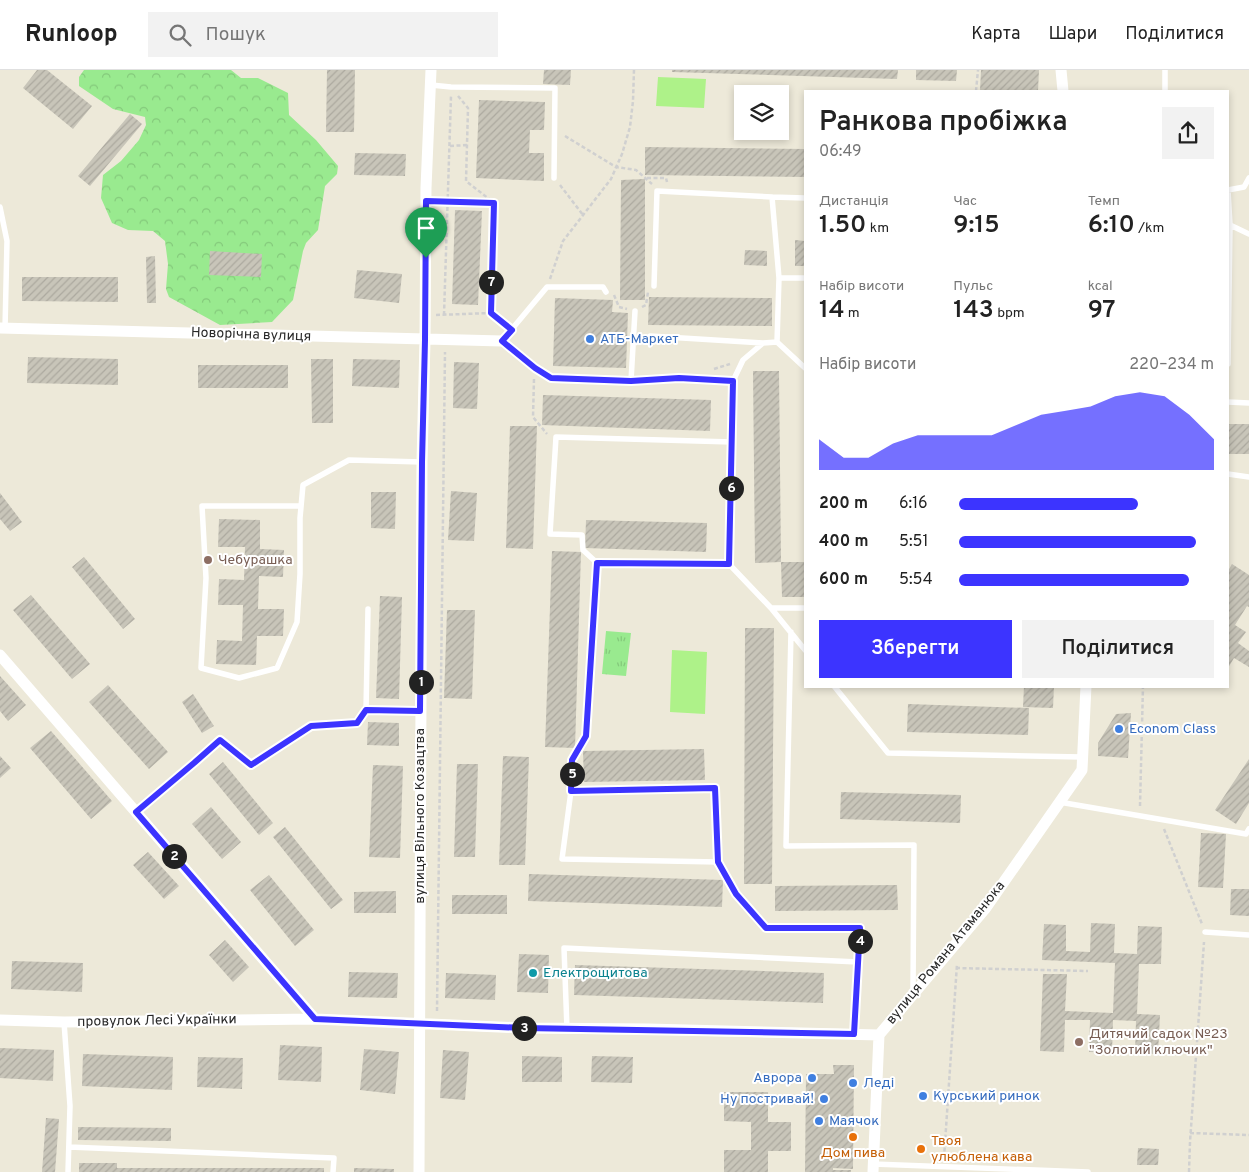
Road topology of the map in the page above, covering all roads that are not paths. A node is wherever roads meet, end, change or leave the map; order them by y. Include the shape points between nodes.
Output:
1 (432, 70) edge
2 (1061, 70) edge
3 (1165, 70) edge
4 (431, 85) junction
5 (1062, 90) edge
6 (1164, 90) edge
7 (554, 178) road end
8 (1249, 178) edge
9 (1229, 190) edge
10 (772, 198) junction
11 (804, 198) edge
12 (0, 207) edge
13 (1229, 208) edge
14 (1230, 226) junction
15 (1249, 234) edge
16 (780, 278) junction
17 (804, 278) edge
18 (654, 286) dead end
19 (606, 292) dead end
20 (1229, 295) edge
21 (635, 311) dead end
22 (3, 328) edge
23 (650, 336) dead end
24 (425, 340) junction
25 (502, 341) junction
26 (777, 342) junction
27 (763, 343) junction
28 (804, 367) edge
29 (631, 381) junction
30 (733, 381) junction
31 (1229, 402) edge
32 (1249, 403) edge
33 (732, 442) junction
34 (422, 462) junction
35 (1229, 474) edge
36 (1249, 476) edge
37 (301, 506) junction
38 (597, 563) junction
39 (729, 564) junction
40 (771, 608) junction
41 (804, 608) edge
42 (368, 609) dead end
43 (791, 632) junction
44 (804, 649) edge
45 (0, 655) edge
46 (836, 688) edge
47 (1086, 688) edge
48 (420, 711) junction
49 (1082, 757) junction
50 (194, 763) road end
51 (571, 791) junction
52 (1059, 802) junction
53 (136, 812) junction
54 (1249, 829) edge
55 (718, 862) junction
56 (1205, 932) road end
57 (1249, 935) edge
58 (858, 962) junction
59 (913, 994) junction
60 (315, 1019) junction
61 (0, 1020) edge
62 (64, 1022) junction
63 (419, 1023) junction
64 (568, 1029) junction
65 (854, 1034) junction
66 (879, 1035) junction
67 (69, 1147) junction
68 (873, 1168) edge
69 (943, 1169) edge
70 (68, 1172) edge
71 (333, 1172) edge
72 (419, 1172) edge
73 (1088, 1172) edge

1 - 4 street, вулиця Вільного Козацтва
2 - 5 street
3 - 6 lane
4 - 7 lane via 555,88
4 - 24 street, вулиця Вільного Козацтва
8 - 9 lane via 1244,187
10 - 11 lane
10 - 16 lane
10 - 18 lane via 657,191
12 - 22 lane via 7,241
13 - 14 lane
14 - 15 lane
14 - 20 lane
16 - 17 lane
16 - 26 lane
19 - 25 lane via 603,287 547,287
21 - 29 lane
22 - 24 street, Новорічна вулиця
23 - 27 lane
24 - 25 street, Новорічна вулиця
24 - 34 street, вулиця Вільного Козацтва
25 - 29 lane via 551,378
26 - 27 lane
26 - 28 lane
27 - 30 lane via 743,360
29 - 30 lane via 679,378
30 - 33 lane
31 - 32 lane
33 - 38 lane via 556,438 550,534 582,534 583,550
33 - 39 lane
34 - 37 lane via 349,460 303,485
34 - 48 street, вулиця Вільного Козацтва
35 - 36 lane
37 - 37 lane via 297,622 277,668 239,678 201,668 206,578 202,506
38 - 39 lane
38 - 51 lane via 586,736 572,760
39 - 40 lane
40 - 41 lane
40 - 43 lane
42 - 48 lane via 366,710
43 - 44 lane
43 - 59 lane via 786,846 914,845
45 - 53 street
46 - 49 lane via 888,753
47 - 49 street, вулиця Романа Атаманюка
48 - 63 street, вулиця Вільного Козацтва
49 - 52 street, вулиця Романа Атаманюка via 1082,770
50 - 53 lane
51 - 55 lane via 715,788
51 - 55 lane via 562,859
52 - 54 lane via 1246,834
52 - 59 street, вулиця Романа Атаманюка via 985,909
53 - 60 street
55 - 58 lane via 736,894 766,928 860,928
56 - 57 lane
58 - 64 lane via 564,948
58 - 65 lane
59 - 66 street, вулиця Романа Атаманюка
60 - 62 street, провулок Лесі Українки
60 - 63 street, вулиця Романа Атаманюка
61 - 62 street, провулок Лесі Українки
62 - 67 lane via 70,1106
63 - 64 street, вулиця Романа Атаманюка
63 - 72 street, вулиця Вільного Козацтва
64 - 65 street, вулиця Романа Атаманюка
65 - 66 street, вулиця Романа Атаманюка
66 - 68 street
67 - 70 lane
67 - 71 lane via 334,1158
68 - 69 lane
69 - 73 lane

